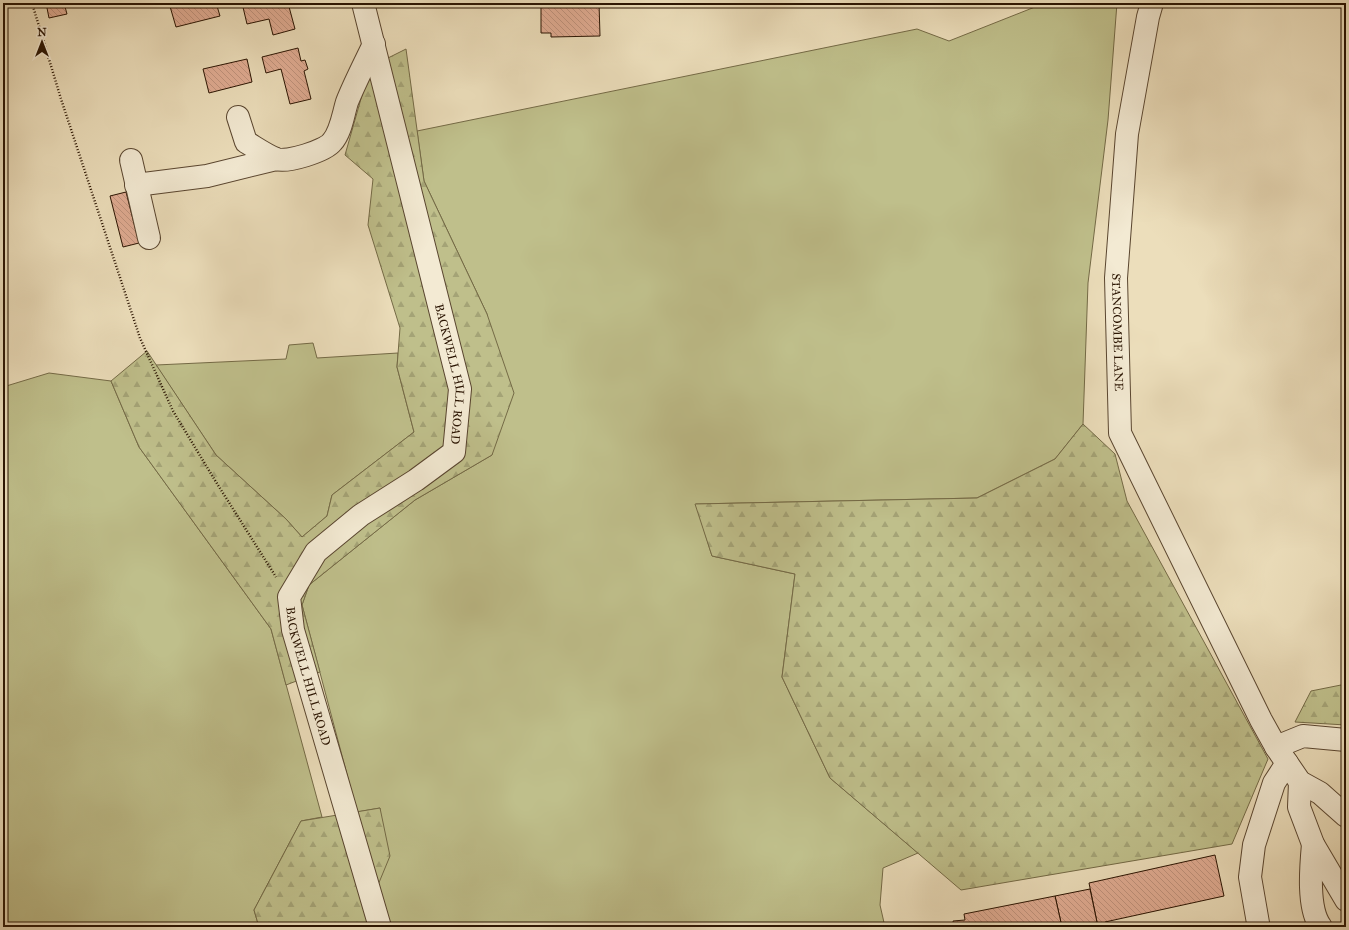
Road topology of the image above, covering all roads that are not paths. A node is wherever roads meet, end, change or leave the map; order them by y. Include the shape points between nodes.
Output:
1 (364, 3) edge
2 (1152, 3) edge
3 (374, 44) junction
4 (238, 117) dead end
5 (276, 159) junction
6 (131, 160) dead end
7 (136, 185) junction
8 (149, 238) dead end
9 (1346, 740) edge
10 (1281, 755) junction
11 (1300, 782) junction
12 (1346, 816) edge
13 (1313, 844) junction
14 (1346, 900) edge
15 (1258, 923) dead end
16 (380, 927) edge
17 (1321, 927) edge

1 - 3 street, BACKWELL HILL ROAD
2 - 10 street, STANCOMBE LANE via 1127,134 1116,278 1120,433
3 - 5 street via 332,142 325,148 291,159
3 - 16 street, BACKWELL HILL ROAD via 460,389 454,452 361,515 316,552 289,597 293,630
4 - 5 street via 246,142
5 - 7 street via 207,176
6 - 7 street
7 - 8 street
9 - 10 street via 1303,736
10 - 11 street, STANCOMBE LANE
10 - 15 street via 1254,845 1250,877
11 - 12 street via 1320,793
11 - 13 street via 1299,807
13 - 14 street
13 - 17 street via 1310,888 1317,922

